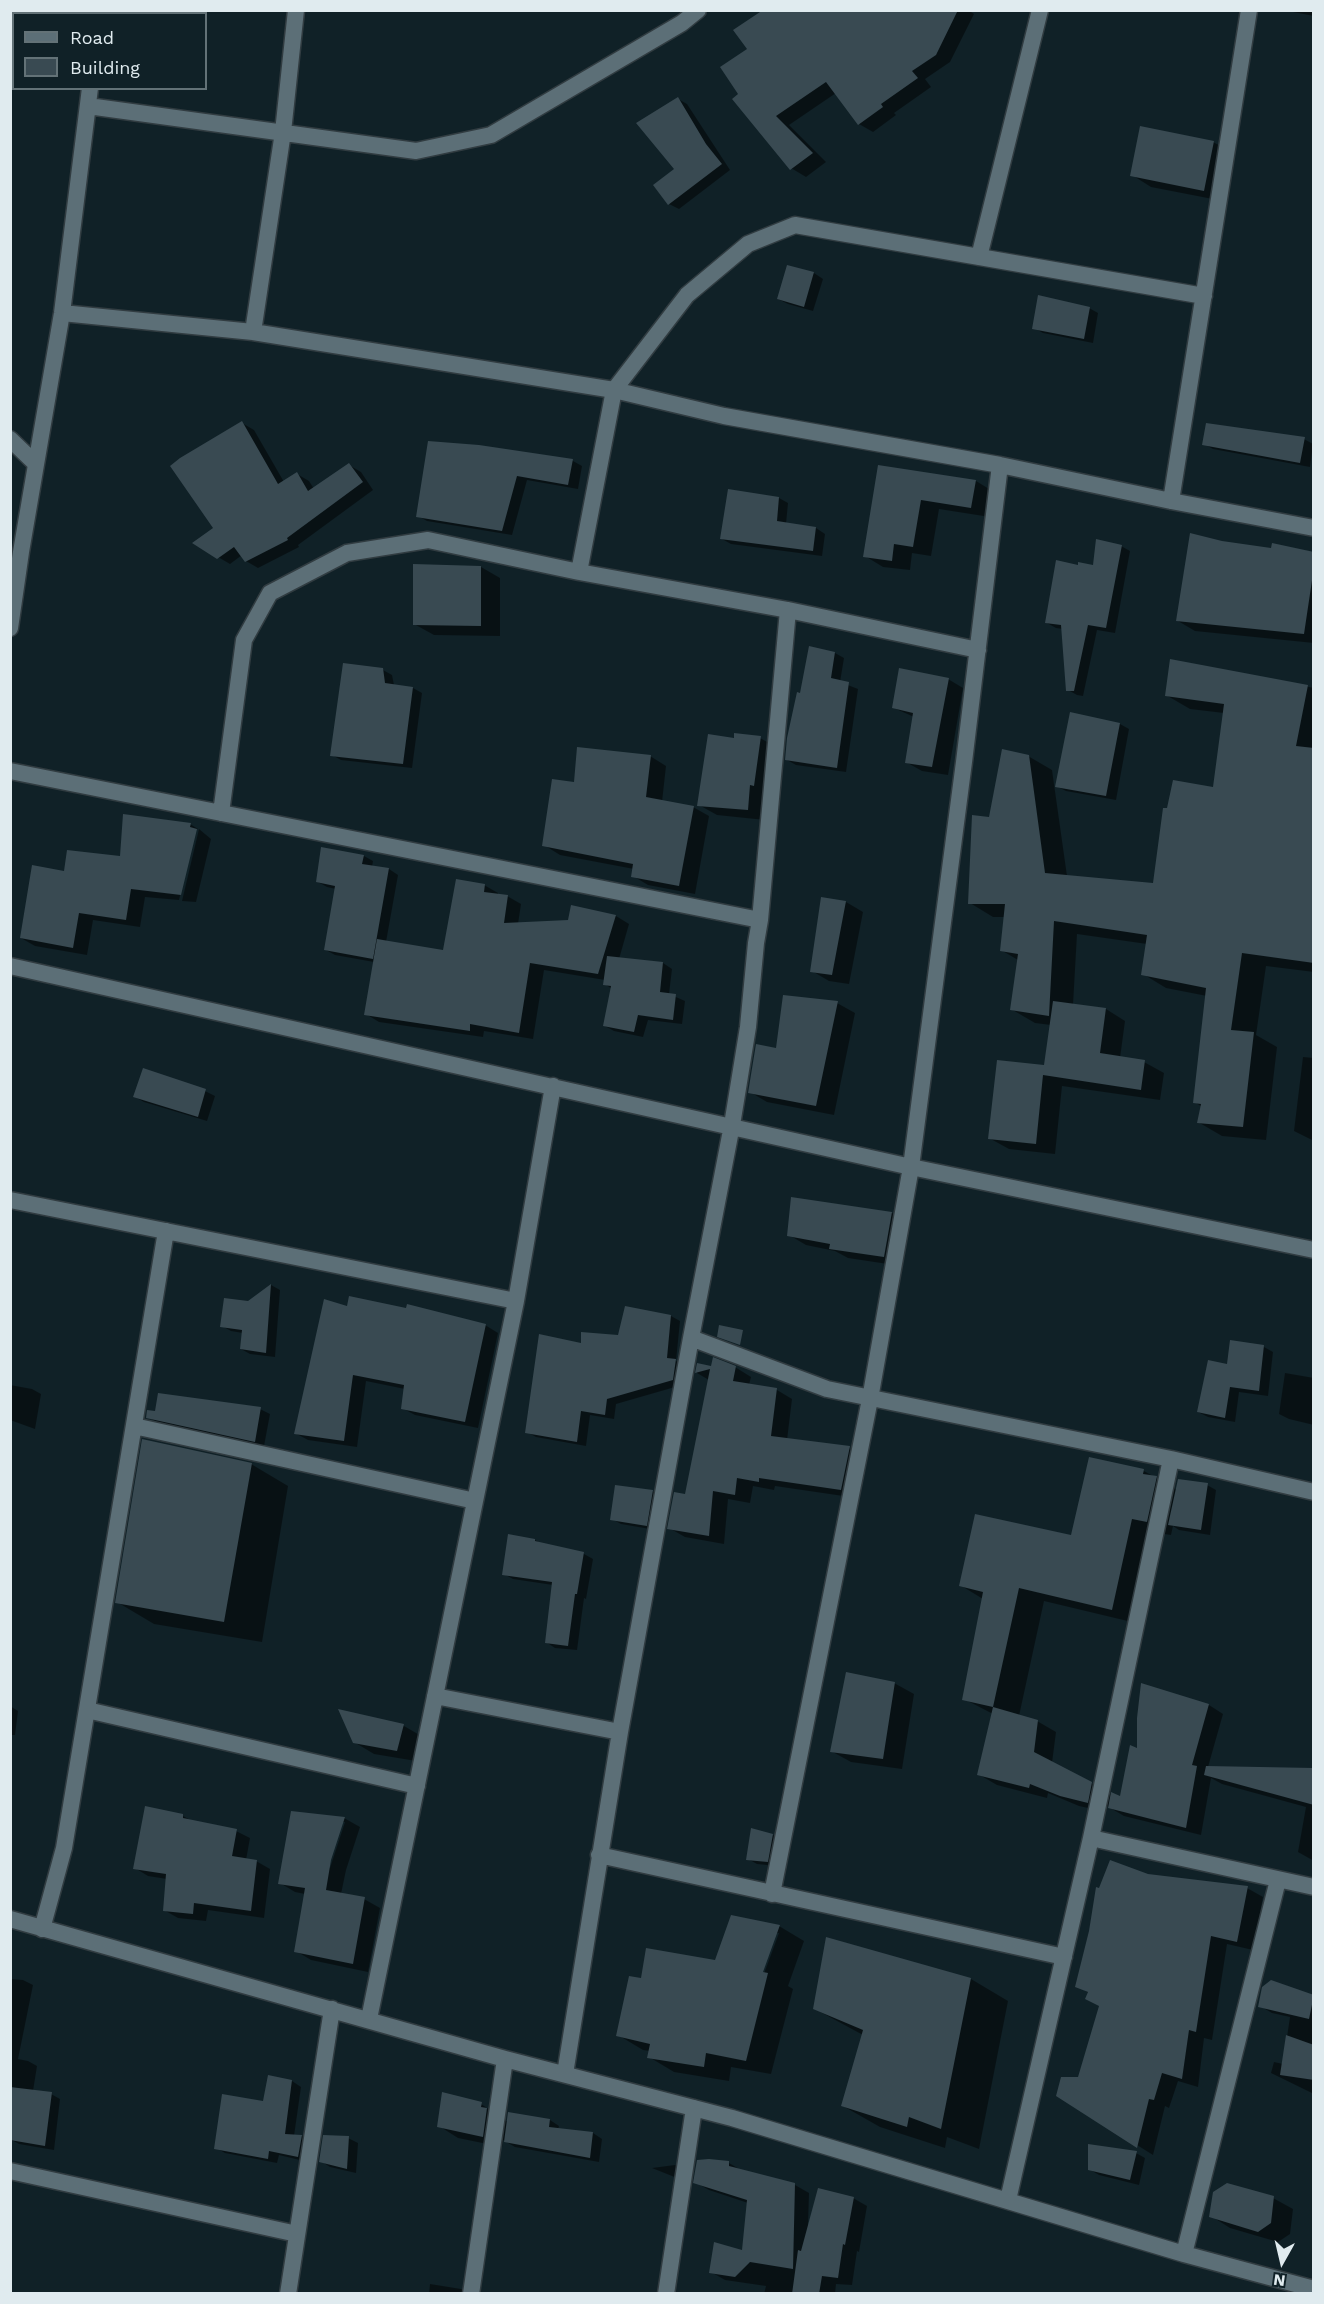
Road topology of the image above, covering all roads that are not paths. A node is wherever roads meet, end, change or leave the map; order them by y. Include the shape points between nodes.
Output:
1 (296, 10) edge
2 (698, 10) edge
3 (1040, 10) edge
4 (1249, 10) edge
5 (90, 90) edge
6 (88, 106) junction
7 (283, 132) junction
8 (979, 257) junction
9 (1204, 296) junction
10 (62, 313) junction
11 (253, 332) junction
12 (614, 390) junction
13 (10, 439) edge
14 (36, 464) junction
15 (1000, 465) junction
16 (1171, 501) junction
17 (1314, 528) edge
18 (579, 572) junction
19 (789, 610) junction
20 (10, 628) edge
21 (978, 650) junction
22 (10, 771) edge
23 (221, 813) junction
24 (760, 920) junction
25 (10, 966) edge
26 (553, 1086) junction
27 (732, 1125) junction
28 (911, 1167) junction
29 (10, 1200) edge
30 (166, 1231) junction
31 (1314, 1250) edge
32 (516, 1301) junction
33 (691, 1338) junction
34 (870, 1399) junction
35 (134, 1426) junction
36 (1171, 1459) junction
37 (1314, 1492) edge
38 (475, 1501) junction
39 (435, 1696) junction
40 (87, 1710) junction
41 (620, 1732) junction
42 (417, 1786) junction
43 (1091, 1838) junction
44 (598, 1855) junction
45 (1278, 1880) junction
46 (1314, 1887) edge
47 (772, 1894) junction
48 (10, 1919) edge
49 (42, 1929) junction
50 (1064, 1957) junction
51 (332, 2009) junction
52 (369, 2019) junction
53 (505, 2059) junction
54 (565, 2074) junction
55 (694, 2108) junction
56 (10, 2171) edge
57 (1008, 2200) junction
58 (297, 2234) junction
59 (1184, 2254) junction
60 (1314, 2289) edge
61 (288, 2294) edge
62 (471, 2294) edge
63 (666, 2294) edge

1 - 7 street
2 - 7 street via 491,135 416,151
3 - 8 street
4 - 9 street
5 - 6 street
6 - 7 street
6 - 10 street
7 - 11 street
8 - 9 street
8 - 12 street via 795,225 748,244 687,295
9 - 16 street
10 - 11 street
10 - 14 street
11 - 12 street
12 - 15 street via 724,416
12 - 18 street
13 - 14 street
14 - 20 street
15 - 16 street
15 - 21 street
16 - 17 street
18 - 19 street
18 - 23 street via 428,540 347,553 270,593 244,640
19 - 21 street
19 - 24 street
21 - 28 street
22 - 23 street
23 - 24 street
24 - 27 street
25 - 26 street
26 - 27 street
26 - 32 street
27 - 28 street
27 - 33 street
28 - 31 street
28 - 34 street
29 - 30 street
30 - 32 street
30 - 35 street
32 - 38 street
33 - 34 street via 827,1389
33 - 41 street
34 - 36 street
34 - 47 street
35 - 38 street
35 - 40 street
36 - 37 street
36 - 43 street
38 - 39 street
39 - 41 street
39 - 42 street
40 - 42 street
40 - 49 street via 64,1848
41 - 44 street
42 - 52 street
43 - 45 street
43 - 50 street
44 - 47 street
44 - 54 street
45 - 46 street
45 - 59 street
47 - 50 street
48 - 49 street
49 - 51 street
50 - 57 street
51 - 52 street
51 - 58 street
52 - 53 street
53 - 54 street
53 - 62 street
54 - 55 street
55 - 57 street
55 - 63 street
56 - 58 street
57 - 59 street
58 - 61 street
59 - 60 street

